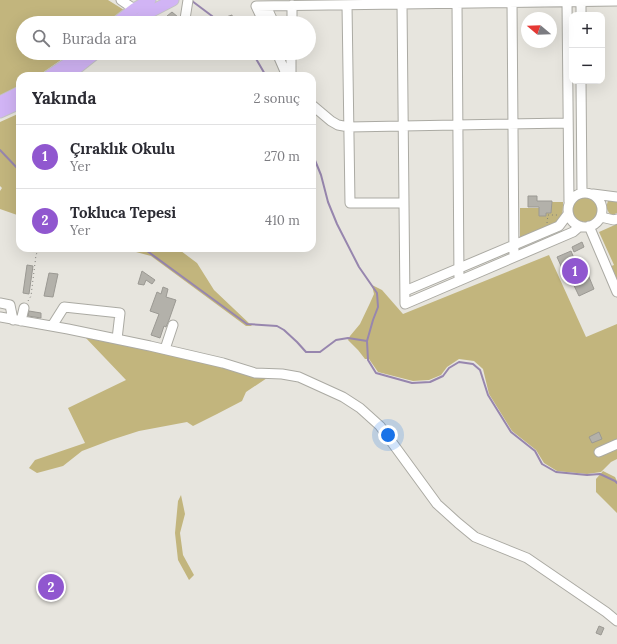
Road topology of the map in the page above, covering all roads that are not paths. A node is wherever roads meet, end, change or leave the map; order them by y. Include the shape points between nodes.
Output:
1 (121, 0) edge
2 (150, 0) edge
3 (173, 0) edge
4 (188, 0) edge
5 (617, 1) edge
6 (512, 2) junction
7 (566, 2) junction
8 (581, 2) junction
9 (457, 3) junction
10 (402, 4) junction
11 (292, 5) junction
12 (347, 5) junction
13 (266, 6) junction
14 (134, 10) junction
15 (581, 12) edge
16 (126, 16) edge
17 (144, 16) edge
18 (185, 16) edge
19 (261, 16) edge
20 (271, 16) edge
21 (292, 16) edge
22 (72, 60) edge
23 (87, 60) edge
24 (280, 60) edge
25 (291, 60) edge
26 (55, 72) edge
27 (72, 72) edge
28 (285, 72) edge
29 (291, 72) edge
30 (581, 84) edge
31 (16, 94) edge
32 (0, 102) edge
33 (16, 105) edge
34 (316, 108) edge
35 (0, 112) edge
36 (568, 123) junction
37 (513, 124) junction
38 (458, 125) junction
39 (403, 126) junction
40 (349, 127) junction
41 (582, 193) junction
42 (592, 194) junction
43 (617, 197) edge
44 (404, 202) junction
45 (569, 202) junction
46 (567, 215) junction
47 (601, 217) junction
48 (617, 219) edge
49 (585, 226) junction
50 (514, 245) junction
51 (514, 257) junction
52 (459, 268) junction
53 (459, 281) junction
54 (405, 291) junction
55 (617, 292) edge
56 (0, 303) edge
57 (24, 308) road end
58 (0, 317) edge
59 (17, 320) junction
60 (173, 325) dead end
61 (52, 326) junction
62 (117, 339) junction
63 (165, 349) junction
64 (617, 444) edge
65 (599, 452) dead end
66 (617, 621) edge

1 - 14 street
2 - 14 main road
3 - 17 main road
4 - 18 street
5 - 8 street
6 - 7 street
6 - 9 street
6 - 37 street
7 - 8 street
7 - 36 street
8 - 15 street
9 - 10 street
9 - 38 street
10 - 12 street
10 - 39 street
11 - 12 street
11 - 13 street
11 - 21 street
12 - 40 street
13 - 19 street via 256,6
13 - 20 street
14 - 16 main road
22 - 26 main road
23 - 27 main road
24 - 28 street
25 - 29 street
30 - 41 street
31 - 32 main road
33 - 35 main road
34 - 40 street via 338,125
36 - 37 street
36 - 45 street
37 - 38 street
37 - 50 street
38 - 39 street
38 - 52 street
39 - 40 street
39 - 44 street
40 - 44 street via 350,203
41 - 42 street
41 - 45 street via 577,194
42 - 43 street
42 - 47 street via 602,206
44 - 54 street
45 - 46 street
46 - 49 street via 575,224
46 - 50 street via 559,226
47 - 48 street
47 - 49 street via 592,226
49 - 51 street
49 - 55 street via 602,268
50 - 51 street
50 - 52 street
51 - 53 street
52 - 53 street
52 - 54 street
53 - 54 street via 405,304
56 - 59 street via 10,305
57 - 59 street
58 - 59 street
59 - 61 street
60 - 63 street
61 - 62 street
61 - 62 street via 64,307 120,313
62 - 63 street
63 - 66 street via 255,373 299,377 343,397 380,426 437,504 458,524 475,537 527,558
64 - 65 street

